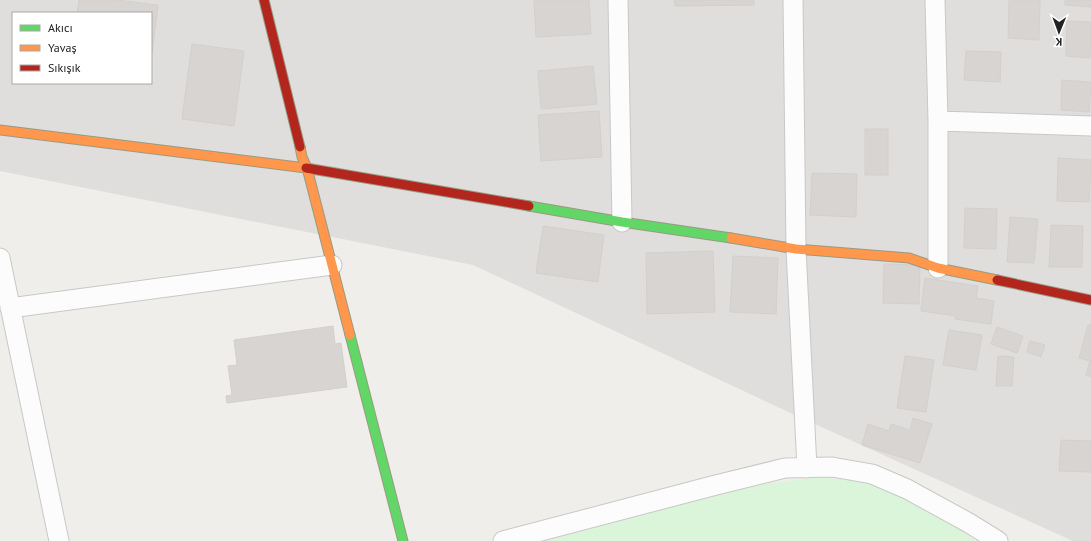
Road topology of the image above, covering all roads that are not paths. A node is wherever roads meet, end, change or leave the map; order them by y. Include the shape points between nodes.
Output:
1 (264, 0) edge
2 (618, 0) edge
3 (793, 0) edge
4 (935, 0) edge
5 (938, 122) junction
6 (1091, 126) edge
7 (0, 130) edge
8 (307, 168) junction
9 (622, 222) junction
10 (796, 249) junction
11 (0, 258) edge
12 (332, 265) junction
13 (938, 268) junction
14 (1091, 300) edge
15 (10, 308) junction
16 (808, 468) junction
17 (59, 541) edge
18 (403, 541) edge
19 (503, 541) edge
20 (998, 541) edge

1 - 8 street via 302,157
2 - 9 street
3 - 10 street
4 - 5 street
5 - 6 street
5 - 13 street
7 - 8 street
8 - 9 street
8 - 12 street
9 - 10 street
10 - 13 street via 896,256
10 - 16 street
11 - 15 street
12 - 15 street
12 - 18 street
13 - 14 street
15 - 17 street
16 - 19 street via 785,468
16 - 20 street via 832,467 872,474 914,493

